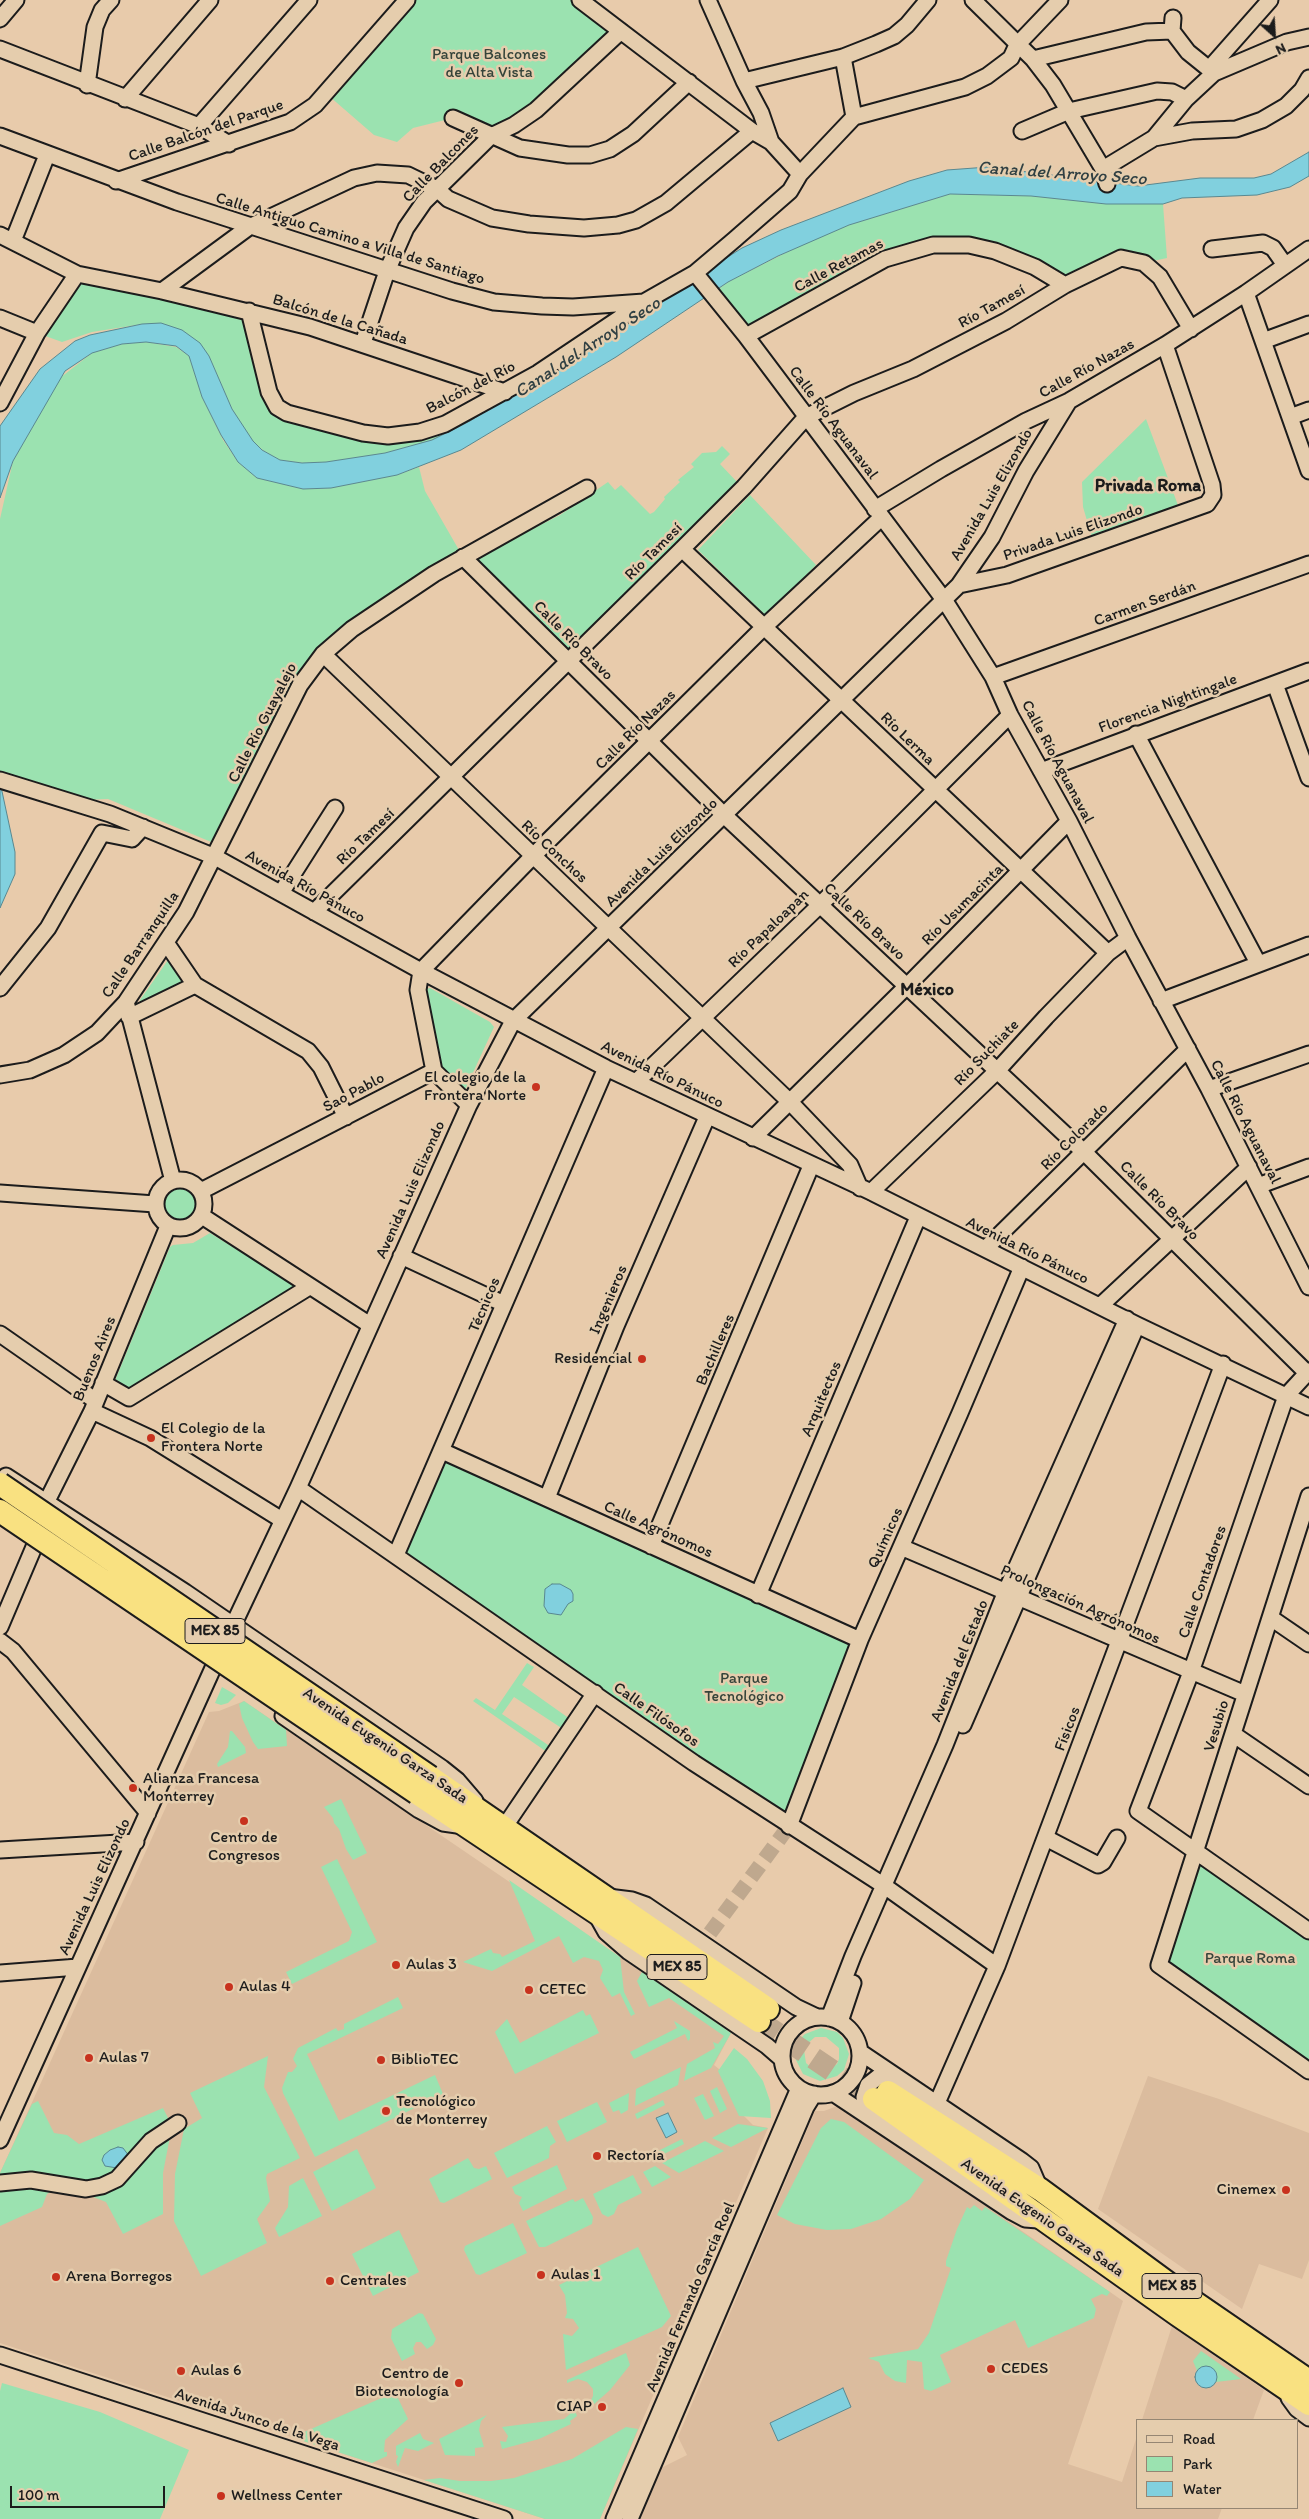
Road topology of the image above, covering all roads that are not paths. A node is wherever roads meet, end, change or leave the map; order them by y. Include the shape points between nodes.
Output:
1 (16, 0) edge
2 (112, 0) edge
3 (210, 0) edge
4 (309, 0) edge
5 (407, 0) edge
6 (580, 0) edge
7 (708, 0) edge
8 (928, 0) edge
9 (973, 0) edge
10 (1060, 0) edge
11 (1270, 0) edge
12 (0, 19) edge
13 (621, 31) junction
14 (1309, 37) edge
15 (1017, 45) junction
16 (0, 49) edge
17 (844, 57) junction
18 (1033, 59) junction
19 (1212, 71) junction
20 (1309, 78) edge
21 (744, 81) junction
22 (689, 82) junction
23 (87, 85) junction
24 (125, 99) junction
25 (1186, 99) junction
26 (1069, 111) junction
27 (854, 117) junction
28 (453, 118) dead end
29 (199, 126) junction
30 (752, 131) junction
31 (1022, 131) dead end
32 (0, 136) edge
33 (491, 136) junction
34 (1154, 138) junction
35 (771, 142) junction
36 (229, 144) junction
37 (47, 155) junction
38 (800, 174) junction
39 (116, 180) junction
40 (437, 189) junction
41 (249, 227) junction
42 (7, 238) edge
43 (1212, 249) dead end
44 (1309, 250) edge
45 (1285, 265) junction
46 (386, 271) junction
47 (77, 274) junction
48 (696, 275) junction
49 (1065, 285) junction
50 (162, 291) junction
51 (1246, 293) junction
52 (644, 302) junction
53 (249, 311) junction
54 (0, 318) edge
55 (1309, 324) edge
56 (1192, 329) junction
57 (37, 333) junction
58 (746, 336) junction
59 (1263, 341) junction
60 (363, 343) junction
61 (1164, 345) junction
62 (505, 392) junction
63 (1069, 400) junction
64 (0, 403) edge
65 (1309, 410) edge
66 (1290, 416) junction
67 (806, 418) junction
68 (1309, 471) edge
69 (586, 488) dead end
70 (878, 514) junction
71 (682, 549) junction
72 (463, 557) junction
73 (1309, 564) edge
74 (959, 585) junction
75 (945, 601) junction
76 (764, 627) junction
77 (323, 654) junction
78 (568, 661) junction
79 (1309, 671) edge
80 (993, 677) junction
81 (1275, 684) junction
82 (842, 700) junction
83 (1010, 715) junction
84 (1136, 734) junction
85 (650, 742) junction
86 (1041, 771) junction
87 (451, 778) junction
88 (1309, 778) edge
89 (4, 781) edge
90 (935, 790) junction
91 (335, 808) dead end
92 (725, 816) junction
93 (1069, 821) junction
94 (143, 827) junction
95 (533, 856) junction
96 (215, 857) junction
97 (1022, 870) junction
98 (281, 893) junction
99 (820, 904) junction
100 (314, 912) junction
101 (610, 927) junction
102 (1128, 938) junction
103 (167, 944) junction
104 (1309, 945) edge
105 (1108, 953) junction
106 (1258, 963) junction
107 (421, 972) junction
108 (195, 985) junction
109 (907, 986) junction
110 (0, 988) edge
111 (1161, 1001) junction
112 (128, 1009) junction
113 (703, 1017) junction
114 (513, 1021) junction
115 (1188, 1049) junction
116 (1309, 1054) edge
117 (606, 1068) junction
118 (434, 1071) junction
119 (996, 1072) junction
120 (0, 1075) edge
121 (636, 1082) junction
122 (1209, 1089) junction
123 (790, 1102) junction
124 (469, 1105) junction
125 (346, 1117) junction
126 (707, 1117) junction
127 (753, 1138) junction
128 (1085, 1152) junction
129 (811, 1166) junction
130 (1248, 1167) junction
131 (1309, 1167) edge
132 (172, 1181) junction
133 (1258, 1186) junction
134 (866, 1190) junction
135 (201, 1191) junction
136 (0, 1193) edge
137 (155, 1204) junction
138 (202, 1216) junction
139 (918, 1217) junction
140 (168, 1226) junction
141 (1172, 1238) junction
142 (986, 1248) junction
143 (401, 1256) junction
144 (1022, 1267) junction
145 (1308, 1282) edge
146 (309, 1287) junction
147 (504, 1304) junction
148 (1100, 1306) junction
149 (1132, 1322) junction
150 (370, 1325) junction
151 (0, 1334) edge
152 (1223, 1364) junction
153 (1308, 1372) edge
154 (103, 1383) junction
155 (1286, 1396) junction
156 (129, 1398) junction
157 (94, 1406) junction
158 (1309, 1406) edge
159 (119, 1422) junction
160 (442, 1451) junction
161 (0, 1473) edge
162 (0, 1484) edge
163 (298, 1488) junction
164 (1309, 1497) edge
165 (547, 1498) junction
166 (47, 1501) junction
167 (0, 1511) edge
168 (282, 1520) junction
169 (0, 1524) edge
170 (651, 1546) junction
171 (34, 1547) junction
172 (901, 1547) junction
173 (396, 1554) junction
174 (185, 1592) junction
175 (1013, 1594) junction
176 (758, 1595) junction
177 (1271, 1618) junction
178 (234, 1626) junction
179 (0, 1627) edge
180 (161, 1633) junction
181 (860, 1640) junction
182 (0, 1641) edge
183 (1120, 1642) junction
184 (1309, 1644) edge
185 (279, 1656) junction
186 (213, 1668) junction
187 (1190, 1672) junction
188 (595, 1693) junction
189 (1245, 1694) junction
190 (254, 1695) junction
191 (1233, 1734) junction
192 (423, 1785) junction
193 (1309, 1786) edge
194 (148, 1813) junction
195 (474, 1818) junction
196 (504, 1826) junction
197 (789, 1826) junction
198 (1046, 1838) junction
199 (1117, 1838) dead end
200 (136, 1842) junction
201 (0, 1850) edge
202 (1196, 1853) junction
203 (887, 1888) junction
204 (602, 1905) junction
205 (1309, 1931) edge
206 (997, 1966) junction
207 (78, 1967) junction
208 (0, 1973) edge
209 (763, 2014) junction
210 (829, 2019) junction
211 (860, 2052) junction
212 (782, 2059) junction
213 (1309, 2071) edge
214 (799, 2088) junction
215 (833, 2093) junction
216 (814, 2094) junction
217 (880, 2094) junction
218 (937, 2103) junction
219 (178, 2123) dead end
220 (0, 2140) edge
221 (0, 2183) edge
222 (1041, 2190) junction
223 (0, 2355) edge
224 (0, 2362) edge
225 (1300, 2378) edge
226 (1309, 2404) edge
227 (1309, 2418) edge
228 (475, 2519) edge
229 (504, 2519) edge
230 (614, 2519) edge
231 (630, 2519) edge

1 - 12 street
2 - 23 street via 102,10 95,27
3 - 24 street
4 - 29 street
5 - 36 street, Calle Balcón del Parque via 315,105 290,122
6 - 13 street
7 - 21 street
8 - 17 street via 894,36
9 - 15 street
10 - 15 street
11 - 19 street
13 - 22 street
13 - 33 street, Calle Balcones via 536,110 514,126
14 - 19 street via 1287,42
15 - 18 street
15 - 27 street via 1011,58 1000,68 965,87
16 - 23 street
17 - 21 street
17 - 27 street
18 - 19 street via 1172,24 1188,52
18 - 26 street
19 - 25 street
20 - 34 street via 1286,106 1262,120 1236,129
21 - 35 street via 761,113
22 - 30 street
22 - 33 street via 633,134 610,149 590,155 520,148
23 - 24 street
24 - 29 street
25 - 26 street via 1172,92 1157,91
25 - 34 street
26 - 31 street
26 - 34 street via 1105,176
27 - 38 street
28 - 33 street
29 - 36 street
30 - 35 street
30 - 40 street via 666,203 636,220 618,224 584,228 492,218 448,199
32 - 37 street, Calle Antiguo Camino a Villa de Santiago
33 - 40 street, Calle Balcones
35 - 38 street
36 - 39 street, Calle Balcón del Parque
37 - 39 street, Calle Antiguo Camino a Villa de Santiago
37 - 42 street
38 - 48 street via 790,191
39 - 41 street, Calle Antiguo Camino a Villa de Santiago
40 - 41 street via 408,175 365,175 336,184
40 - 46 street, Calle Balcones via 406,228
41 - 46 street, Calle Antiguo Camino a Villa de Santiago
41 - 50 street
42 - 47 street, Balcón de la Cañada
43 - 45 street via 1263,243 1273,248
44 - 45 street, Calle Río Nazas
45 - 51 street, Calle Río Nazas
46 - 52 street, Calle Antiguo Camino a Villa de Santiago via 494,302 573,307
46 - 60 street, Calle Balcones
47 - 50 street, Balcón de la Cañada
47 - 57 street
48 - 52 street, Calle Antiguo Camino a Villa de Santiago
48 - 58 street, Calle Río Aguanaval
49 - 56 street, Río Tamesí via 1121,258 1144,263 1160,277
49 - 58 street, Calle Retamas via 995,251 969,245 933,245 884,259
49 - 67 street, Río Tamesí via 939,356
50 - 53 street, Balcón de la Cañada
51 - 56 street, Calle Río Nazas
51 - 59 street
52 - 62 street, Balcón del Río
53 - 60 street, Balcón de la Cañada
53 - 62 street, Balcón del Río via 272,402 287,413 363,433 388,436 420,432 445,424
54 - 57 street
55 - 59 street
56 - 61 street, Calle Río Nazas
57 - 64 street
58 - 67 street, Calle Río Aguanaval
59 - 66 street
60 - 62 street, Balcón de la Cañada
61 - 63 street, Calle Río Nazas
61 - 74 street, Privada Luis Elizondo via 1212,485 1213,495 1207,504 1007,575
63 - 70 street, Calle Río Nazas via 941,468
63 - 74 street, Avenida Luis Elizondo via 1026,471 992,538
65 - 66 street
66 - 68 street
67 - 70 street, Calle Río Aguanaval
67 - 71 street, Río Tamesí
69 - 72 street, Calle Río Guayalejo
70 - 75 street, Calle Río Aguanaval
70 - 76 street, Calle Río Nazas
71 - 76 street, Río Lerma
71 - 78 street, Río Tamesí
72 - 77 street, Calle Río Guayalejo via 377,611
72 - 78 street, Calle Río Bravo
73 - 80 street, Carmen Serdán
74 - 75 street, Avenida Luis Elizondo
75 - 80 street, Calle Río Aguanaval
75 - 82 street, Avenida Luis Elizondo
76 - 82 street, Río Lerma
76 - 85 street, Calle Río Nazas
77 - 87 street, Río Conchos
77 - 96 street, Calle Río Guayalejo via 300,685
78 - 85 street, Calle Río Bravo
78 - 87 street, Río Tamesí
79 - 81 street, Florencia Nightingale
80 - 83 street, Calle Río Aguanaval
81 - 84 street, Florencia Nightingale
81 - 88 street
82 - 90 street, Río Lerma
82 - 92 street, Avenida Luis Elizondo
83 - 86 street, Calle Río Aguanaval
83 - 90 street, Río Papaloapan
84 - 86 street, Florencia Nightingale
84 - 106 street
85 - 92 street, Calle Río Bravo
85 - 95 street, Calle Río Nazas
86 - 93 street, Calle Río Aguanaval
87 - 95 street, Río Conchos
87 - 100 street, Río Tamesí
89 - 94 street, Avenida Río Pánuco
90 - 97 street, Río Lerma
90 - 99 street, Río Papaloapan
91 - 98 street
92 - 99 street, Calle Río Bravo
92 - 101 street, Avenida Luis Elizondo
93 - 97 street, Río Usumacinta
93 - 102 street, Calle Río Aguanaval
94 - 96 street, Avenida Río Pánuco
94 - 110 street via 132,839 102,833 48,928
95 - 101 street, Río Conchos
95 - 107 street, Calle Río Nazas
96 - 98 street, Avenida Río Pánuco
96 - 103 street, Calle Barranquilla
97 - 105 street, Río Lerma
97 - 109 street, Río Usumacinta
98 - 100 street, Avenida Río Pánuco
99 - 109 street, Calle Río Bravo
99 - 113 street, Río Papaloapan
100 - 107 street, Avenida Río Pánuco
101 - 113 street, Río Conchos
101 - 114 street, Avenida Luis Elizondo
102 - 105 street, Río Suchiate
102 - 111 street, Calle Río Aguanaval
103 - 108 street
103 - 112 street, Calle Barranquilla
104 - 106 street
105 - 119 street, Río Suchiate
106 - 111 street
107 - 114 street, Avenida Río Pánuco
107 - 118 street via 418,990
108 - 112 street
108 - 125 street via 308,1051 325,1074
109 - 119 street, Calle Río Bravo
109 - 123 street, Río Usumacinta
111 - 115 street, Calle Río Aguanaval
112 - 120 street, Calle Barranquilla via 64,1055 30,1070
112 - 132 street
113 - 121 street, Río Papaloapan
113 - 123 street, Río Conchos
114 - 117 street, Avenida Río Pánuco
114 - 124 street, Avenida Luis Elizondo
115 - 122 street, Calle Río Aguanaval
115 - 128 street, Río Colorado
116 - 122 street
117 - 121 street, Avenida Río Pánuco
117 - 147 street, Técnicos
118 - 124 street
118 - 125 street, Sao Pablo
119 - 128 street, Calle Río Bravo
119 - 134 street, Río Suchiate
121 - 126 street, Avenida Río Pánuco
122 - 130 street, Calle Río Aguanaval
123 - 127 street, Río Usumacinta
123 - 134 street, Río Conchos via 850,1166
124 - 143 street, Avenida Luis Elizondo
125 - 135 street, Sao Pablo
126 - 127 street, Avenida Río Pánuco
126 - 165 street, Ingenieros via 616,1326
127 - 129 street, Avenida Río Pánuco
128 - 141 street, Calle Río Bravo
128 - 142 street, Río Colorado
129 - 134 street, Avenida Río Pánuco
129 - 170 street, Bachilleres
130 - 133 street, Calle Río Aguanaval
130 - 141 street
131 - 133 street
132 - 135 street via 188,1182
132 - 137 street via 157,1194
133 - 145 street, Calle Río Aguanaval
134 - 139 street, Avenida Río Pánuco
135 - 138 street via 205,1208
136 - 137 street
137 - 140 street via 156,1213
138 - 140 street via 187,1227 177,1229
138 - 146 street
139 - 142 street, Avenida Río Pánuco
139 - 176 street, Arquitectos
140 - 154 street, Buenos Aires
141 - 148 street
141 - 153 street, Calle Río Bravo
142 - 144 street, Avenida Río Pánuco
143 - 147 street
143 - 150 street, Avenida Luis Elizondo
144 - 148 street, Avenida Río Pánuco
144 - 172 street, Químicos
146 - 150 street
146 - 156 street
147 - 160 street, Técnicos
148 - 149 street, Avenida Río Pánuco
149 - 152 street, Avenida Río Pánuco
149 - 175 street, Avenida del Estado
150 - 163 street, Avenida Luis Elizondo
151 - 157 street
152 - 155 street, Avenida Río Pánuco
152 - 183 street, Físicos
153 - 155 street, Calle Contadores
154 - 156 street
154 - 157 street, Buenos Aires
155 - 158 street, Avenida Río Pánuco
155 - 187 street, Calle Contadores
156 - 159 street
157 - 159 street
157 - 166 street, Buenos Aires
159 - 168 street
160 - 165 street, Calle Agrónomos
160 - 173 street, Técnicos
161 - 166 street
162 - 192 highway, Avenida Eugenio Garza Sada / MEX 85, bridge
163 - 168 street, Avenida Luis Elizondo
163 - 173 street, Calle Filósofos
164 - 177 street, Vesubio
165 - 170 street, Calle Agrónomos
166 - 174 street
167 - 192 highway, Avenida Eugenio Garza Sada / MEX 85, bridge
168 - 178 street, Avenida Luis Elizondo
169 - 171 street
170 - 176 street, Calle Agrónomos
171 - 179 street
171 - 180 street
172 - 175 street, Prolongación Agrónomos
172 - 181 street, Químicos
173 - 188 street, Calle Filósofos
174 - 178 street
174 - 180 street via 193,1610 191,1622 178,1634
175 - 183 street, Prolongación Agrónomos
175 - 203 street, Avenida del Estado via 945,1745
176 - 181 street, Calle Agrónomos
177 - 184 street
177 - 189 street, Vesubio
178 - 185 street
178 - 186 street, Avenida Luis Elizondo
180 - 186 street
181 - 197 street, Químicos
182 - 194 street via 13,1651
183 - 187 street, Prolongación Agrónomos
183 - 198 street, Físicos
185 - 190 street via 266,1656 252,1666 248,1681
185 - 195 street via 450,1774 466,1789
186 - 190 street
186 - 194 street, Avenida Luis Elizondo
187 - 189 street, Prolongación Agrónomos
187 - 202 street, Calle Contadores via 1138,1811
188 - 196 street
188 - 197 street, Calle Filósofos
189 - 191 street, Vesubio
190 - 195 street via 419,1810 443,1822
191 - 193 street
191 - 202 street, Vesubio
192 - 195 highway, Avenida Eugenio Garza Sada
194 - 200 street, Avenida Luis Elizondo
195 - 196 highway, Avenida Eugenio Garza Sada / MEX 85
195 - 204 highway, Avenida Eugenio Garza Sada / MEX 85
196 - 204 highway, Avenida Eugenio Garza Sada / MEX 85
197 - 203 street, Calle Filósofos
198 - 199 street via 1098,1865
198 - 206 street, Físicos
200 - 201 street
200 - 207 street, Avenida Luis Elizondo
202 - 205 street
202 - 213 street, Vesubio via 1159,1965
203 - 206 street, Calle Filósofos
203 - 210 street, Avenida del Estado via 862,1959
204 - 209 highway, Avenida Eugenio Garza Sada / MEX 85
204 - 209 street via 606,1932 629,1952
206 - 218 street, Físicos
207 - 208 street
207 - 220 street, Avenida Luis Elizondo
209 - 210 street via 796,2008
209 - 212 street
210 - 211 street via 852,2033
210 - 212 street via 802,2022 791,2031 784,2044
211 - 215 street via 855,2075 848,2084
211 - 217 street
212 - 214 street via 786,2073
214 - 216 street
214 - 230 street, Avenida Fernando García Roel
215 - 216 street
215 - 217 street
216 - 231 street, Avenida Fernando García Roel
217 - 218 street
217 - 222 highway, Avenida Eugenio Garza Sada / MEX 85
217 - 225 highway, Avenida Eugenio Garza Sada / MEX 85 via 1045,2221
218 - 222 street via 1022,2161 1030,2168
219 - 221 street via 151,2142 117,2179 102,2186 86,2189 31,2180
222 - 225 highway, Avenida Eugenio Garza Sada / MEX 85
223 - 229 street, Avenida Junco de la Vega
224 - 228 street, Avenida Junco de la Vega
225 - 226 highway, Avenida Eugenio Garza Sada / MEX 85
225 - 227 street via 1293,2405

